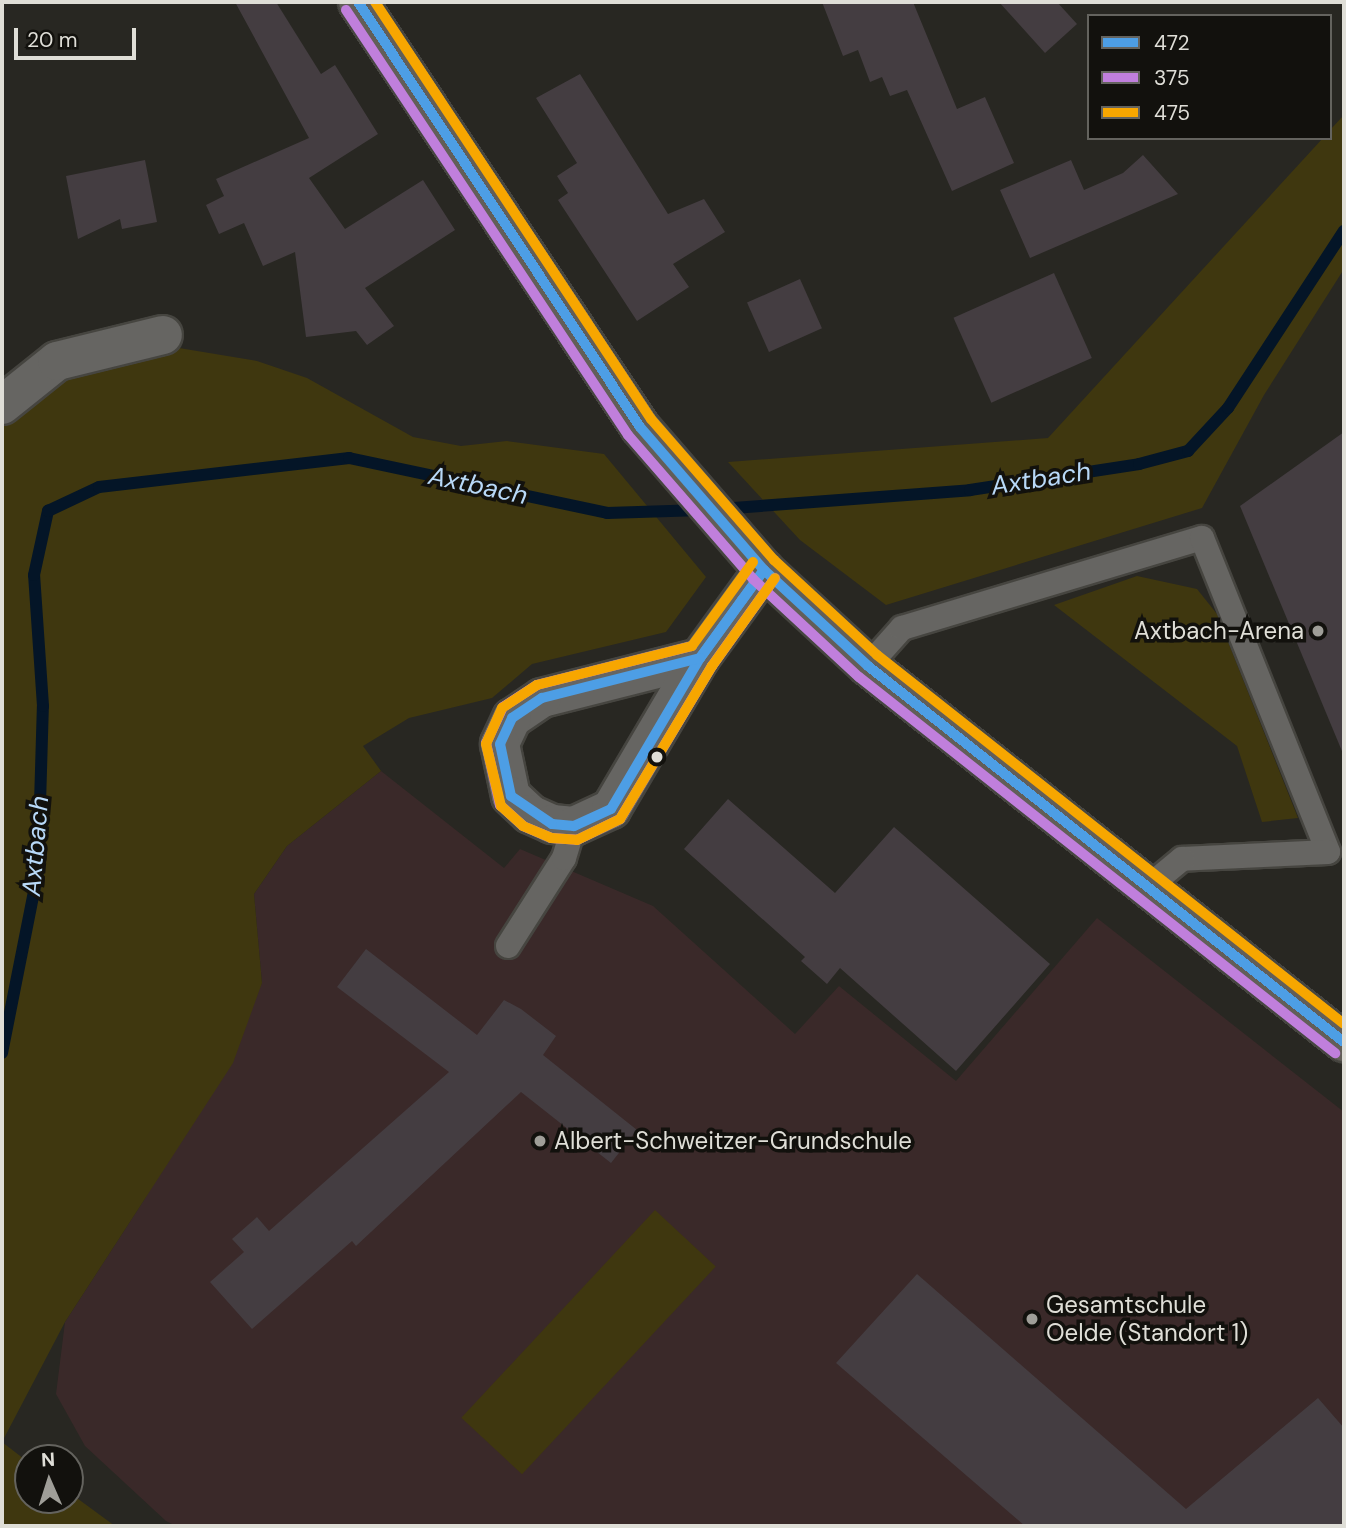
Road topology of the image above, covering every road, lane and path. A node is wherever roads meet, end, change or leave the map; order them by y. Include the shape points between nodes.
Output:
1 (358, 2) edge
2 (163, 335) dead end
3 (2, 405) edge
4 (764, 570) junction
5 (701, 658) junction
6 (868, 666) junction
7 (574, 826) junction
8 (1147, 888) junction
9 (508, 946) dead end
10 (1340, 1030) edge

1 - 4 street via 640,427
2 - 3 street via 57,361
4 - 5 street
4 - 6 street
5 - 7 street via 611,809
5 - 7 street via 542,698 512,718 500,744 501,770 511,796 530,814
6 - 8 street
6 - 8 lane via 902,628 1202,538 1328,852 1182,859
7 - 9 lane via 564,858
8 - 10 street

